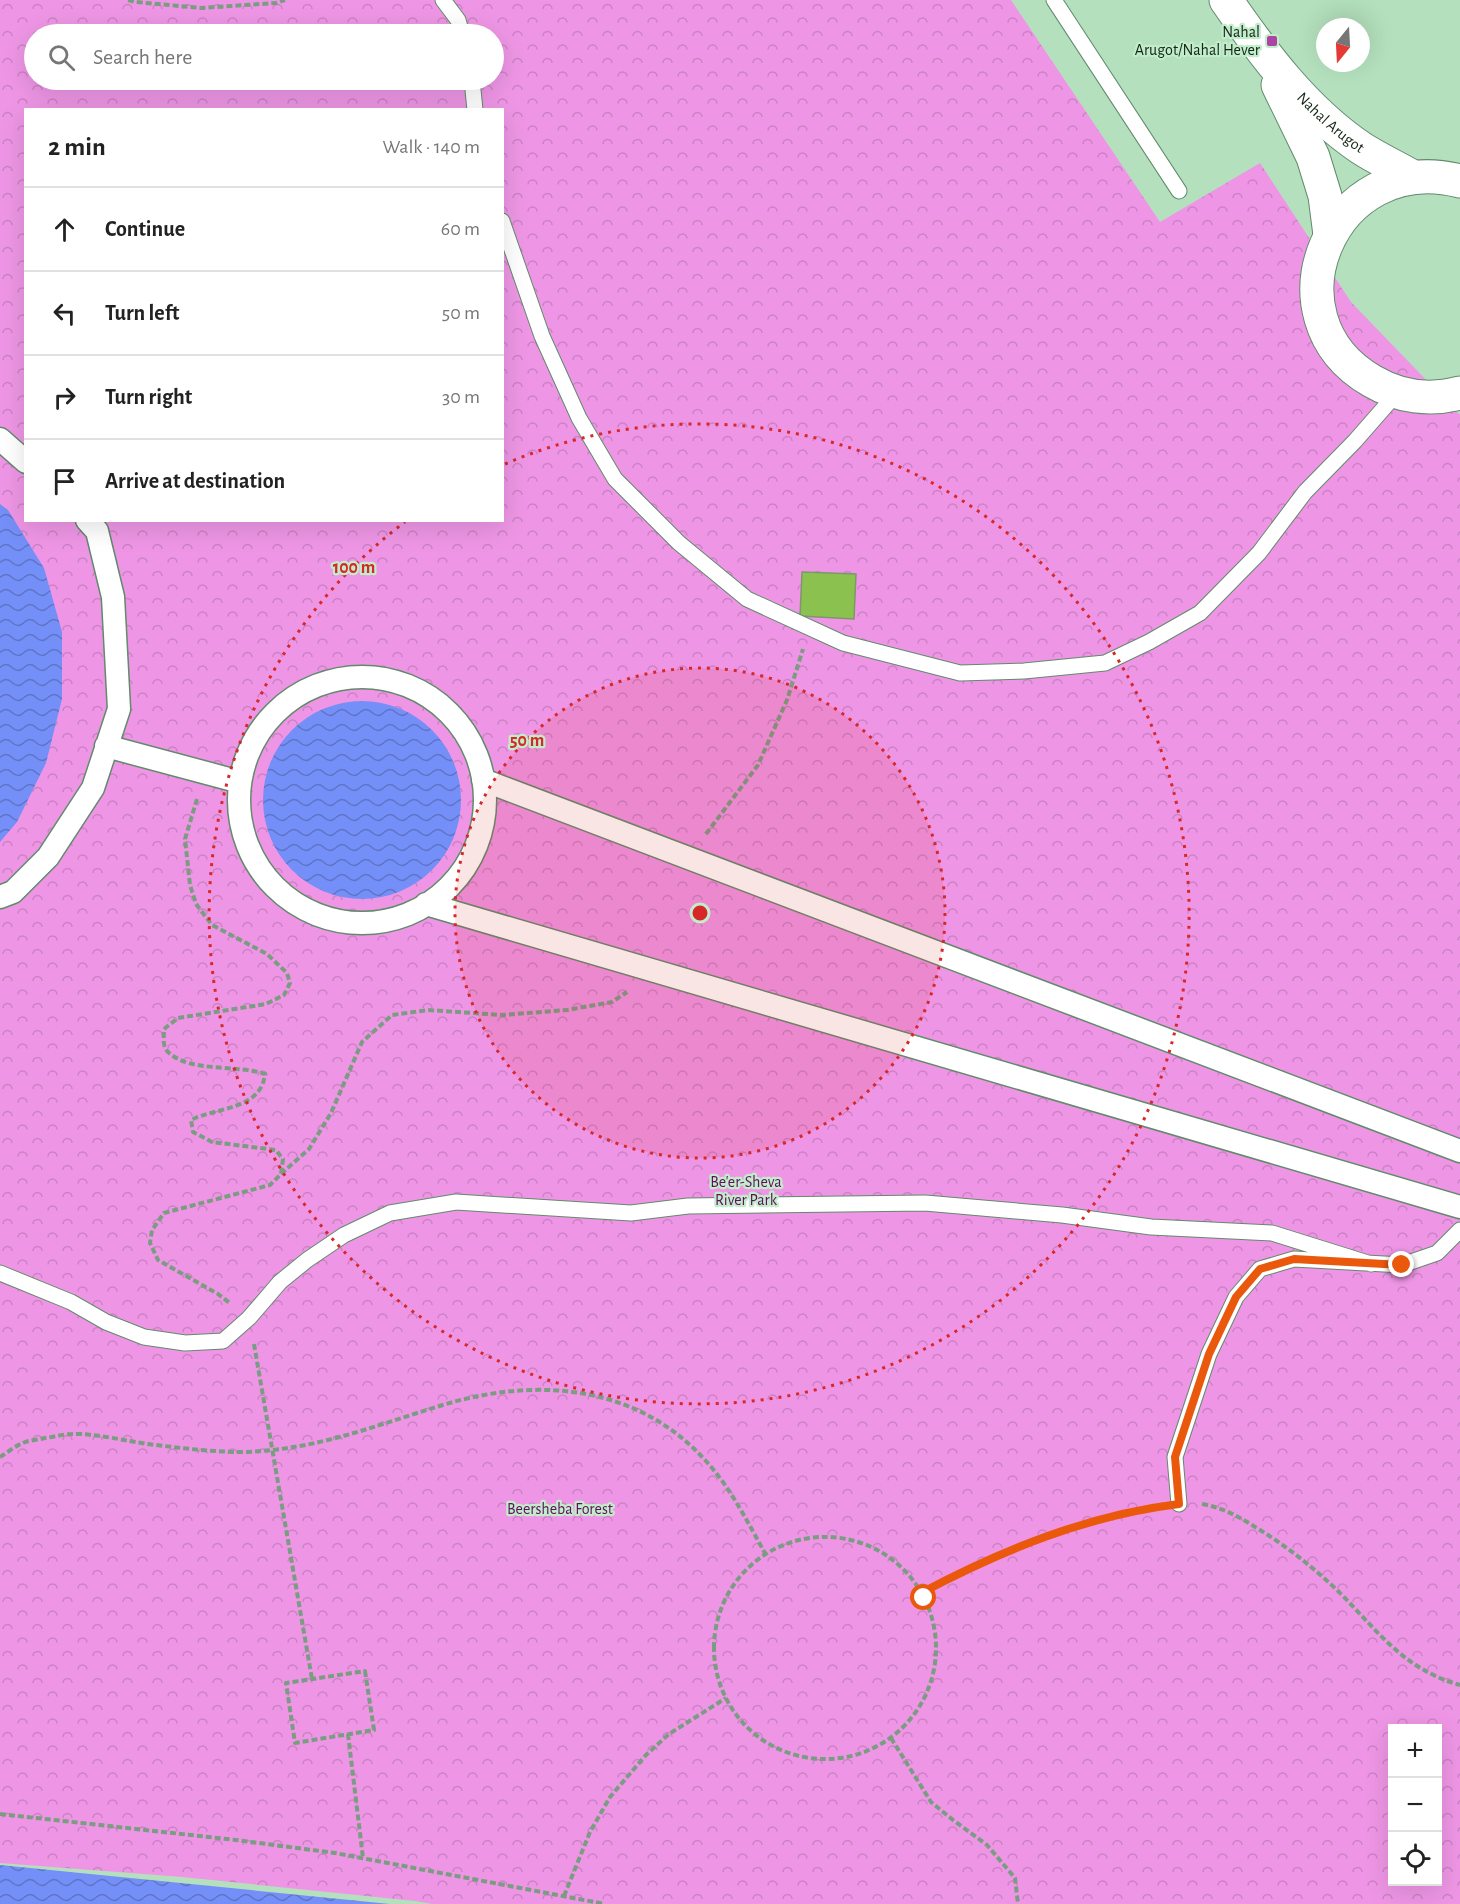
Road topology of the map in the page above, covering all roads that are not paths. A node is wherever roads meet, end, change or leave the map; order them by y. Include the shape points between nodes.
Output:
1 (443, 0) edge
2 (1054, 0) edge
3 (1226, 0) edge
4 (459, 24) edge
5 (1261, 51) junction
6 (473, 90) edge
7 (475, 108) edge
8 (1413, 177) junction
9 (1460, 181) edge
10 (1179, 190) dead end
11 (504, 227) edge
12 (1330, 235) junction
13 (1397, 393) junction
14 (1456, 396) edge
15 (0, 439) edge
16 (24, 460) edge
17 (89, 522) edge
18 (106, 746) junction
19 (483, 780) junction
20 (240, 782) junction
21 (0, 897) edge
22 (426, 904) junction
23 (1460, 1150) edge
24 (1460, 1208) edge
25 (1460, 1230) edge
26 (1371, 1264) junction
27 (0, 1273) edge
28 (1179, 1504) road end

1 - 4 lane
2 - 10 lane
3 - 5 street, Nahal Arugot
5 - 8 street, Nahal Arugot via 1325,119 1361,148
5 - 12 street, Nahal Arugot via 1313,157 1325,196
6 - 7 lane
8 - 9 street
8 - 12 street via 1365,196
11 - 13 lane via 542,336 579,418 615,479 679,543 747,599 811,629 843,643 960,673 1105,663 1200,613 1259,553 1305,492
12 - 13 street via 1318,270 1318,297 1324,323 1351,366
13 - 14 street via 1415,397
15 - 16 street
17 - 18 street via 97,531 113,597 118,709
18 - 20 street
18 - 21 street via 93,788 48,857 13,892
19 - 20 street via 461,729 435,702 399,683 361,678 323,684 289,701 275,713 252,744
19 - 22 street via 483,819 471,857 448,888
19 - 23 street
20 - 22 street via 240,820 248,847 262,872 289,899 324,917 363,923 400,917
22 - 24 street
25 - 26 lane via 1437,1253 1402,1265
26 - 27 lane via 1272,1233 1151,1227 925,1203 688,1206 631,1213 456,1202 390,1213 344,1235 280,1282 223,1341 185,1343 144,1337
26 - 28 lane via 1294,1259 1260,1269 1236,1297 1209,1354 1175,1457

